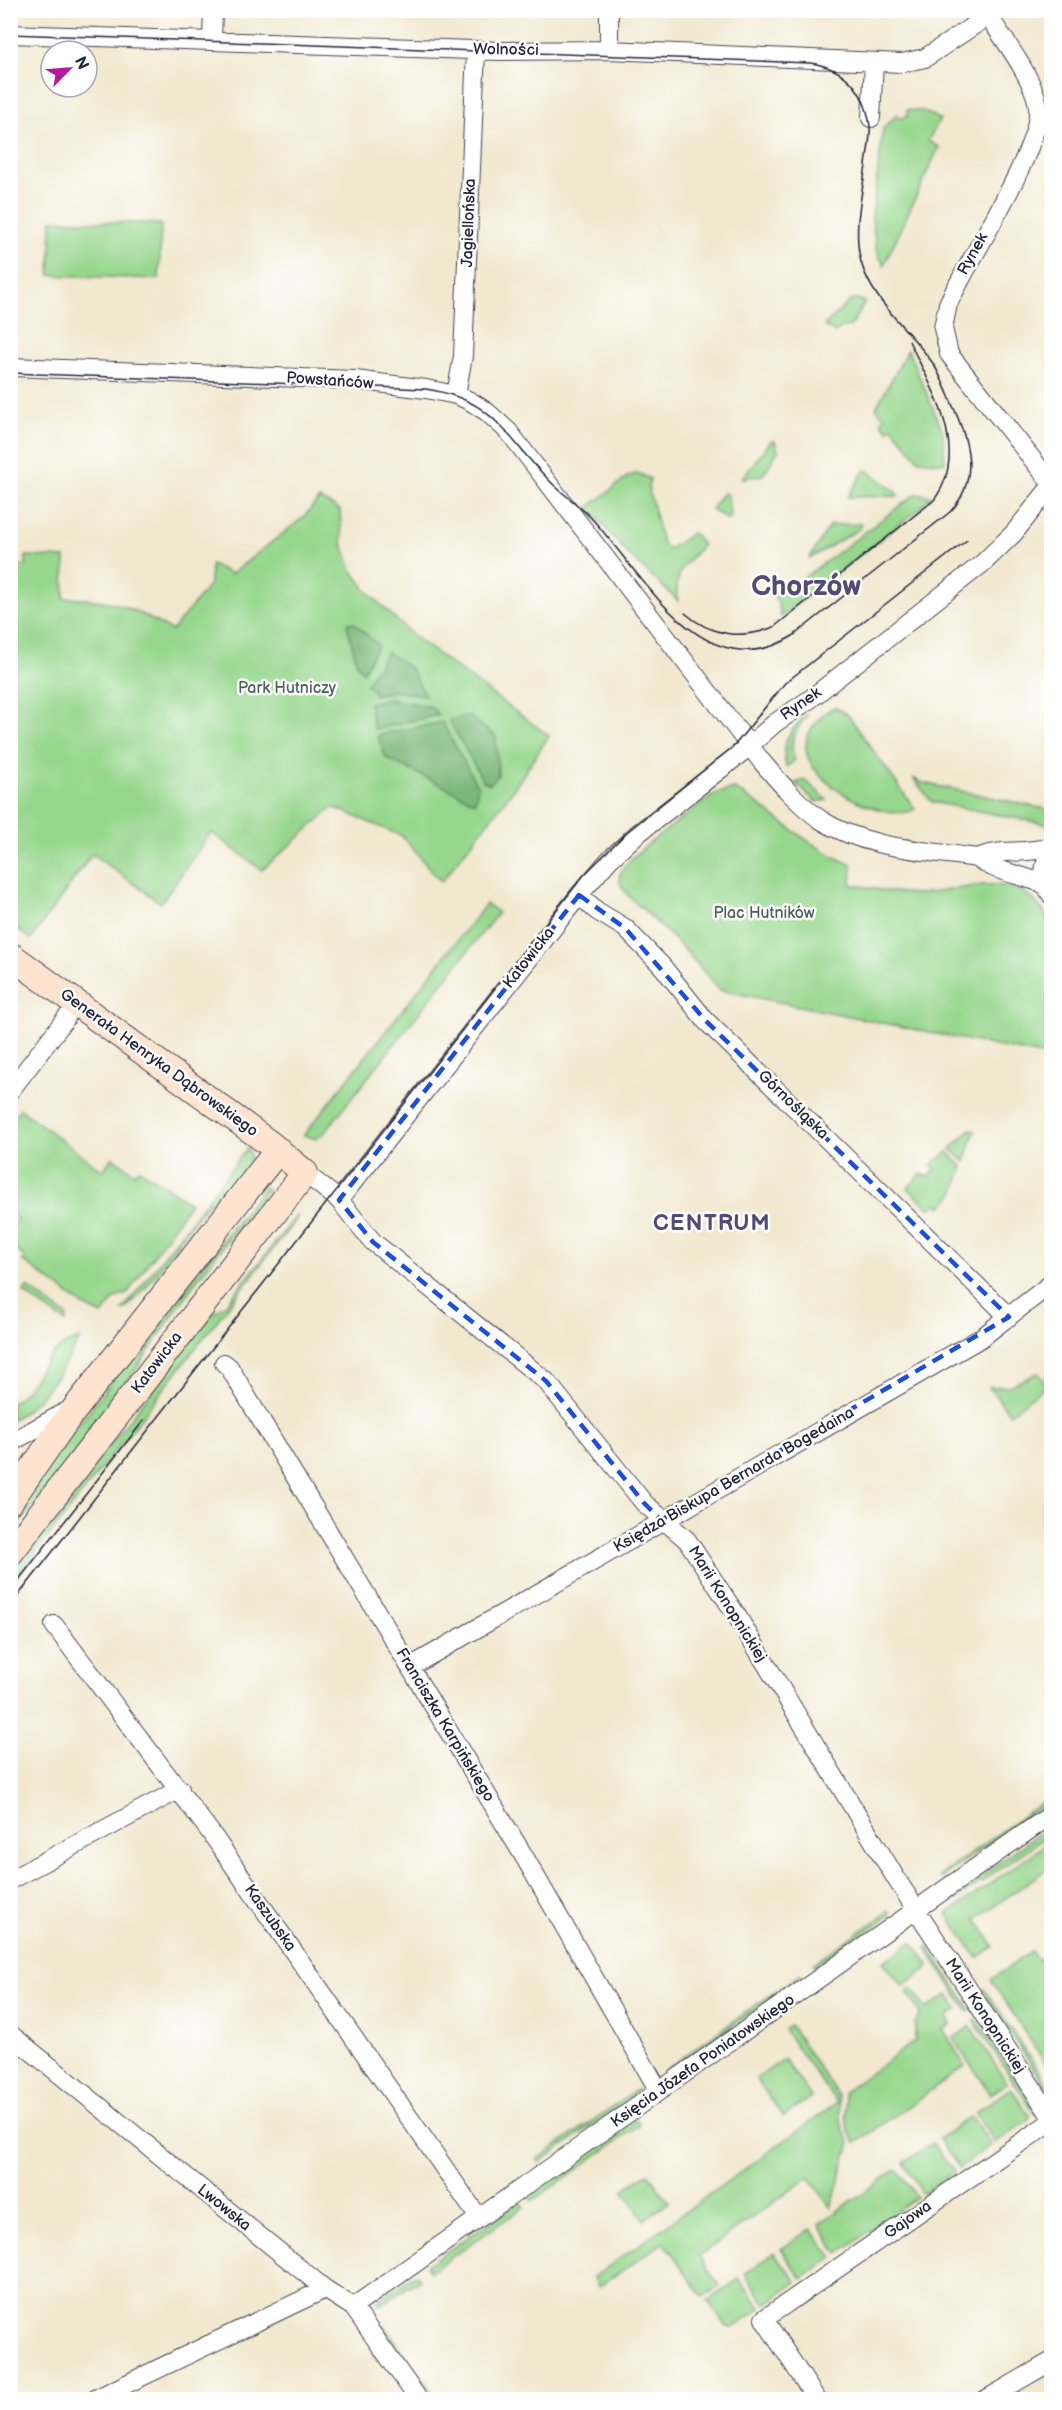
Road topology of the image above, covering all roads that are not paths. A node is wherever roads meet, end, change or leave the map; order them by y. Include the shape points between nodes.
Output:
1 (213, 10) edge
2 (609, 10) edge
3 (986, 13) edge
4 (10, 34) edge
5 (212, 41) junction
6 (476, 50) junction
7 (609, 50) junction
8 (874, 62) junction
9 (1045, 108) edge
10 (871, 118) dead end
11 (10, 367) edge
12 (456, 395) junction
13 (1052, 484) edge
14 (749, 746) junction
15 (1052, 848) edge
16 (977, 858) junction
17 (1048, 891) edge
18 (579, 895) junction
19 (10, 955) edge
20 (66, 1018) dead end
21 (10, 1091) edge
22 (278, 1150) junction
23 (305, 1173) junction
24 (339, 1200) junction
25 (1052, 1283) edge
26 (1009, 1317) junction
27 (224, 1363) dead end
28 (79, 1405) junction
29 (10, 1443) edge
30 (10, 1501) edge
31 (661, 1520) junction
32 (10, 1553) edge
33 (54, 1625) dead end
34 (410, 1667) junction
35 (180, 1790) junction
36 (1052, 1814) edge
37 (10, 1880) edge
38 (915, 1908) junction
39 (10, 2034) edge
40 (659, 2091) junction
41 (1052, 2120) edge
42 (479, 2218) junction
43 (325, 2289) junction
44 (353, 2307) junction
45 (1052, 2361) edge
46 (93, 2400) edge
47 (419, 2400) edge
48 (817, 2400) edge
49 (985, 2400) edge

1 - 5 street
2 - 7 street
3 - 8 street, Wolności via 925,58 902,63
3 - 9 street
4 - 5 street, Wolności
5 - 6 street, Wolności
6 - 7 street, Wolności
6 - 12 street, Jagiellońska via 463,356
7 - 8 street, Wolności
8 - 10 street
9 - 13 street, Rynek via 1032,142 948,304 943,333 958,369
11 - 12 street, Powstańców via 355,380
12 - 14 street, Powstańców via 480,406 504,426
13 - 14 street, Rynek via 1022,524 986,560
14 - 16 street via 797,801 842,831 874,842
14 - 18 street, Katowicka via 636,835
15 - 16 street via 1031,853 991,852
15 - 17 street via 1045,866
16 - 17 street via 989,867 1027,877
18 - 24 street, Katowicka
18 - 26 street, Górnośląska via 625,928 706,1021
19 - 22 street, Generała Henryka Dąbrowskiego
20 - 21 street
22 - 23 street, Generała Henryka Dąbrowskiego
22 - 28 street
23 - 24 street, Marii Konopnickiej
23 - 32 street, Katowicka
24 - 31 street, Marii Konopnickiej via 373,1242 546,1381
25 - 26 street, Księdza Biskupa Bernarda Bogedaina
26 - 31 street, Księdza Biskupa Bernarda Bogedaina via 981,1338
27 - 34 street, Franciszka Karpińskiego
28 - 29 street
28 - 30 street
31 - 34 street, Księdza Biskupa Bernarda Bogedaina
31 - 38 street, Marii Konopnickiej via 687,1540 737,1616
33 - 35 street, Kaszubska
34 - 40 street, Franciszka Karpińskiego
35 - 37 street
35 - 42 street, Kaszubska
36 - 38 street, Księcia Józefa Poniatowskiego
38 - 40 street, Księcia Józefa Poniatowskiego
38 - 41 street, Marii Konopnickiej
39 - 43 street, Lwowska
40 - 42 street, Księcia Józefa Poniatowskiego
41 - 48 street, Gajowa via 764,2319
42 - 44 street, Księcia Józefa Poniatowskiego
43 - 44 street, Lwowska
43 - 46 street
44 - 47 street, Lwowska
45 - 49 street

